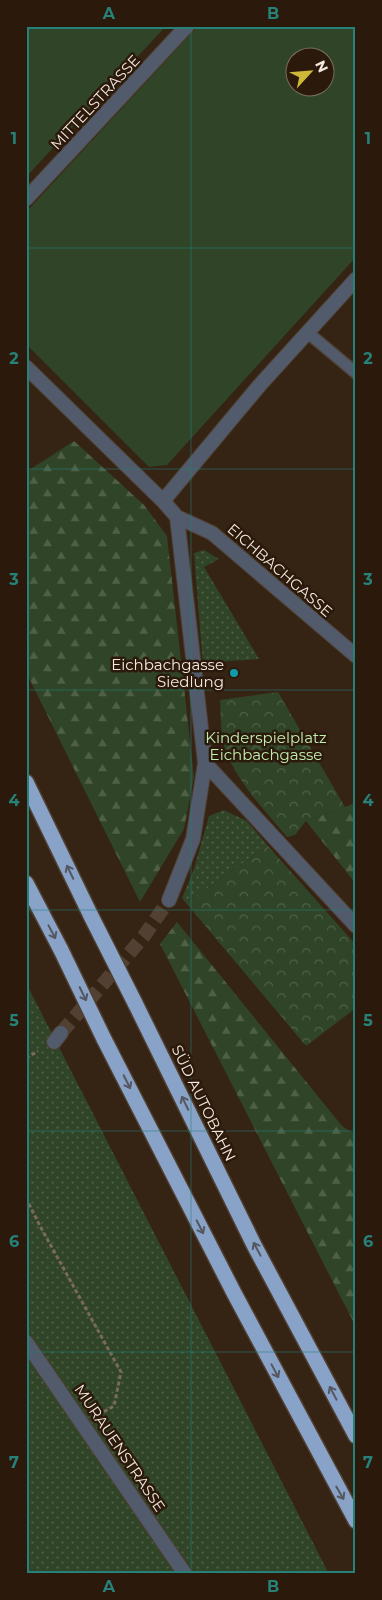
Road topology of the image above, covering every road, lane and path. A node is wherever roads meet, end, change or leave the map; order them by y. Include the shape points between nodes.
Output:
1 (187, 26) edge
2 (26, 199) edge
3 (356, 279) edge
4 (307, 332) junction
5 (26, 367) edge
6 (356, 373) edge
7 (164, 501) junction
8 (177, 517) junction
9 (356, 656) edge
10 (205, 763) junction
11 (26, 782) edge
12 (26, 883) edge
13 (169, 900) tunnel mouth
14 (356, 926) edge
15 (26, 1198) edge
16 (26, 1342) edge
17 (84, 1423) junction
18 (356, 1436) edge
19 (356, 1521) edge
20 (185, 1574) edge

1 - 2 street, MITTELSTRASSE
3 - 4 street
4 - 6 lane
4 - 7 street
5 - 7 street, EICHBACHGASSE
7 - 8 street, EICHBACHGASSE
8 - 9 street, EICHBACHGASSE via 212,534
8 - 10 street
10 - 13 street via 193,839
10 - 14 street
18 -> 11 highway, SÜD AUTOBAHN, bridge via 254,1245
12 -> 19 highway, bridge via 234,1293
15 - 17 path via 121,1372 114,1406
16 - 17 street, MURAUENSTRASSE
17 - 20 street, MURAUENSTRASSE

